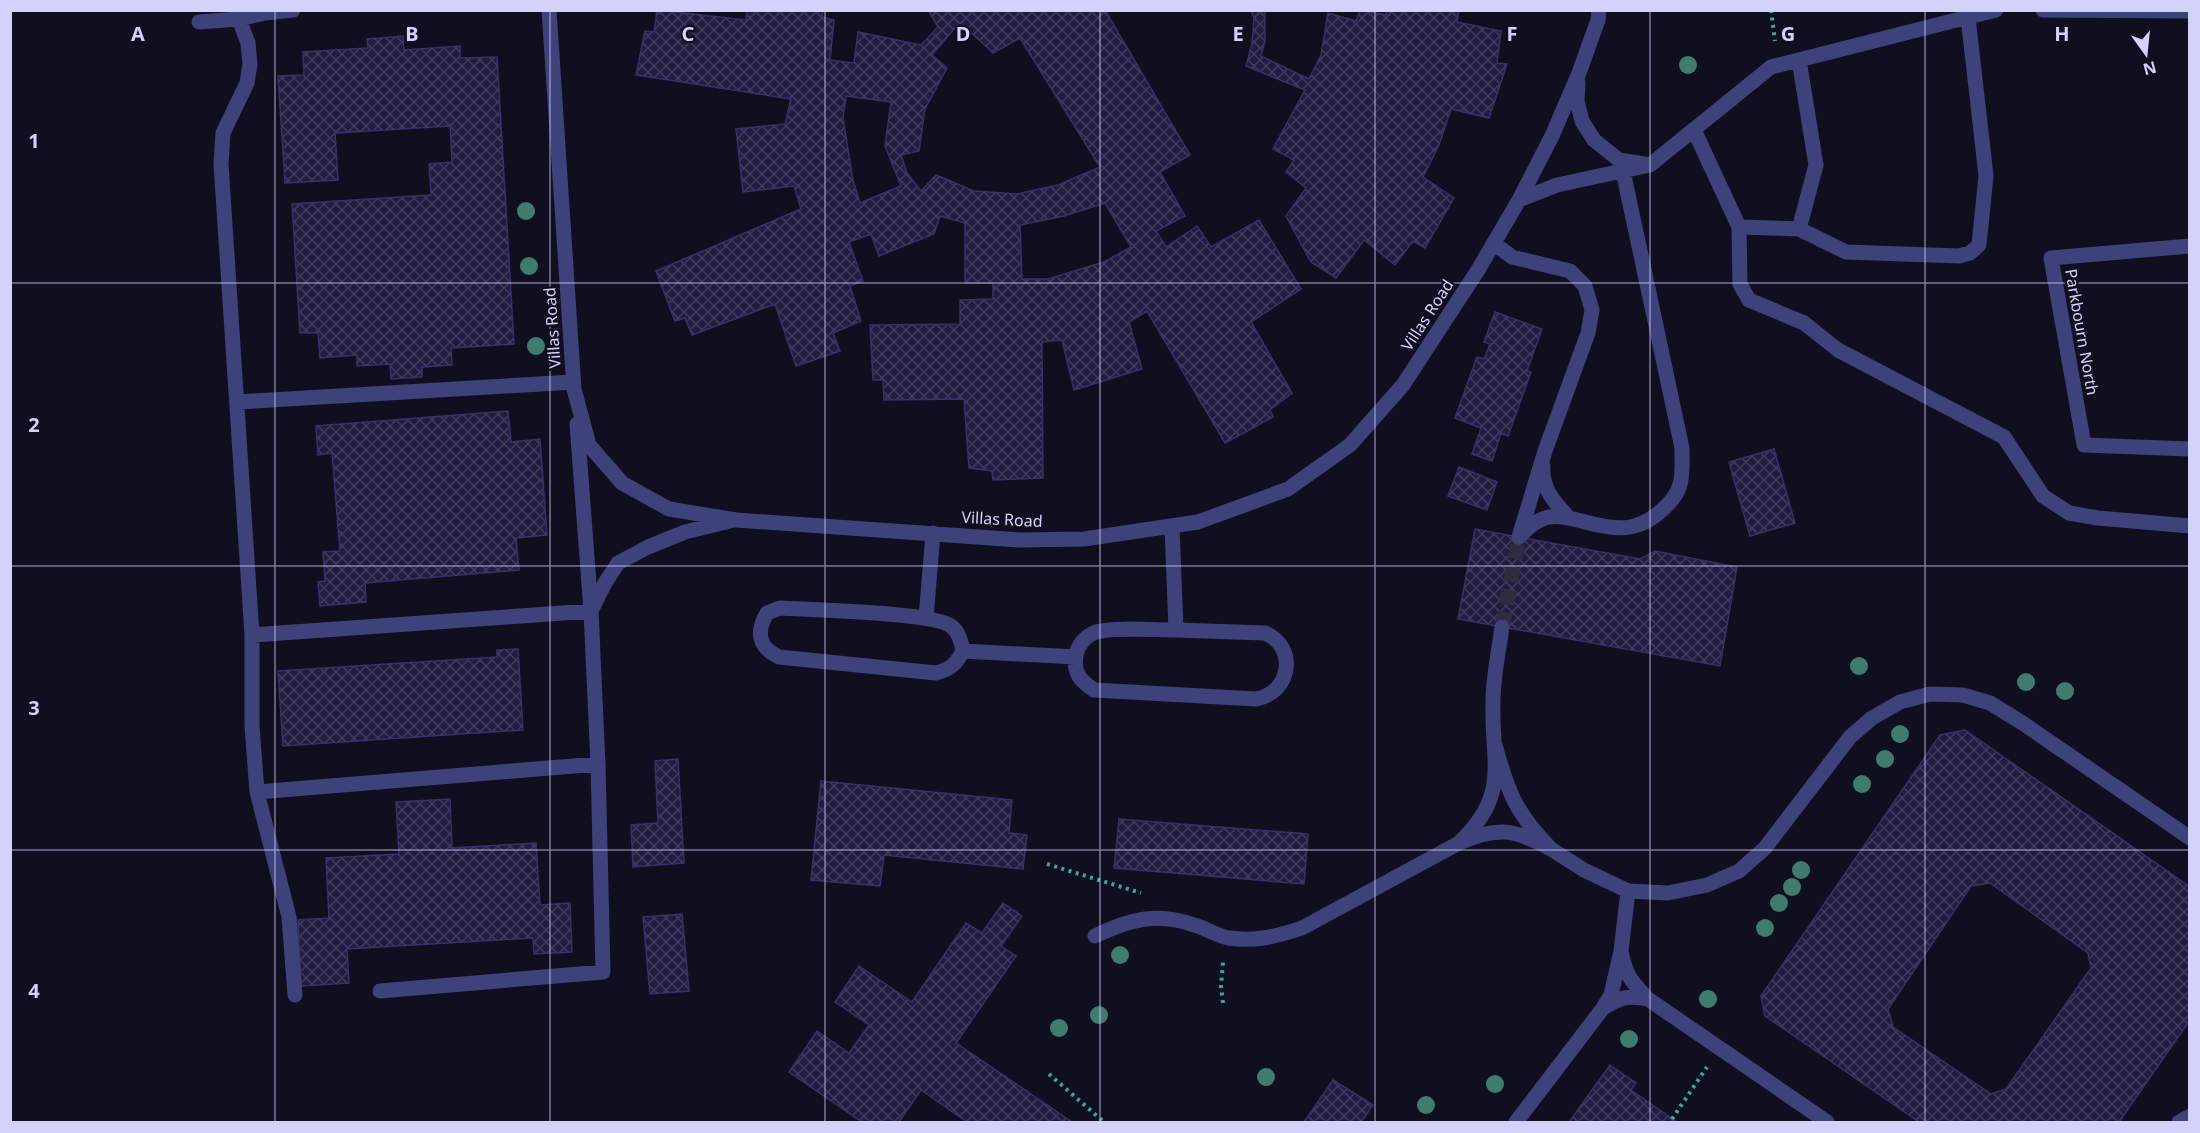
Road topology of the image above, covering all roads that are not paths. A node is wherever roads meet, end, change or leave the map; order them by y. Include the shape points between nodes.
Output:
1 (293, 10) edge
2 (549, 10) edge
3 (1599, 10) edge
4 (1996, 10) edge
5 (2043, 10) edge
6 (2143, 11) edge
7 (2190, 11) edge
8 (1968, 17) junction
9 (239, 19) junction
10 (199, 22) dead end
11 (1798, 60) junction
12 (1579, 73) junction
13 (1694, 130) junction
14 (1650, 165) junction
15 (1623, 171) junction
16 (1519, 200) junction
17 (1739, 226) junction
18 (1799, 229) junction
19 (1495, 243) junction
20 (2190, 246) edge
21 (574, 385) junction
22 (237, 402) junction
23 (2190, 449) edge
24 (1545, 451) junction
25 (1569, 518) junction
26 (736, 520) junction
27 (1172, 526) junction
28 (2190, 526) edge
29 (933, 533) junction
30 (591, 611) junction
31 (926, 618) junction
32 (1502, 627) tunnel mouth
33 (1176, 630) junction
34 (252, 635) junction
35 (963, 651) junction
36 (1076, 657) junction
37 (1495, 745) junction
38 (598, 764) junction
39 (257, 792) junction
40 (2190, 838) edge
41 (1459, 843) junction
42 (1551, 849) junction
43 (1628, 891) junction
44 (1095, 936) dead end
45 (1621, 951) junction
46 (380, 990) dead end
47 (295, 994) dead end
48 (1648, 999) junction
49 (1603, 1008) junction
50 (2190, 1116) edge
51 (1516, 1122) edge
52 (1827, 1122) edge
53 (2180, 1122) edge

1 - 9 street
2 - 21 street, Villas Road
3 - 12 street, Villas Road
4 - 8 street
5 - 6 street
6 - 7 street
8 - 11 street
8 - 18 street via 1986,176 1979,245 1959,256 1846,252
9 - 10 street
9 - 22 street via 248,43 250,64 247,84 223,133 220,148
11 - 13 street via 1771,67
11 - 18 street via 1816,165
12 - 14 street via 1577,100 1582,121 1594,140 1619,160
12 - 16 street, Villas Road
13 - 14 street
13 - 17 street
14 - 15 street
15 - 16 street via 1557,184
15 - 25 street via 1682,448 1682,478 1675,499 1649,522 1624,528
16 - 19 street, Villas Road
17 - 18 street
17 - 28 street via 1740,284 1749,300 1804,323 1838,350 2004,437 2043,496 2069,513
19 - 24 street via 1512,257 1570,271 1586,286 1592,310 1588,333
19 - 27 street, Villas Road via 1403,385 1350,445 1288,489 1198,522
20 - 23 street, Parkbourn North via 2051,258 2084,445
21 - 22 street
21 - 26 street, Villas Road via 589,445 622,483 669,509
21 - 30 street
22 - 34 street
24 - 25 street via 1542,475 1550,497
24 - 25 street via 1519,537 1532,524 1549,517
26 - 29 street, Villas Road
26 - 30 street via 685,532 618,563
27 - 29 street, Villas Road via 1084,539 1020,540
27 - 33 street
29 - 31 street
30 - 34 street
30 - 38 street
31 - 35 street via 952,627 959,635
31 - 35 street via 780,608 767,613 759,633 763,646 779,657 936,673 956,664
32 - 37 street via 1492,699
33 - 36 street via 1095,633 1083,640
33 - 36 street via 1265,633 1275,637 1285,655 1283,680 1276,692 1256,699 1101,691 1077,676
34 - 39 street
35 - 36 street
37 - 41 street via 1495,776 1489,803 1476,826
37 - 42 street via 1514,803
38 - 39 street
38 - 46 street via 603,972
39 - 47 street via 289,917
40 - 43 street via 1990,703 1930,694 1900,702 1872,717 1850,737 1765,848 1739,871 1707,885 1668,893
41 - 42 street via 1479,834 1515,832
41 - 44 street via 1302,928 1275,937 1227,938 1194,924 1146,917
42 - 43 street
43 - 45 street
45 - 48 street via 1625,971
45 - 49 street via 1611,994
48 - 49 street via 1617,999
48 - 52 street
49 - 51 street
50 - 53 street

